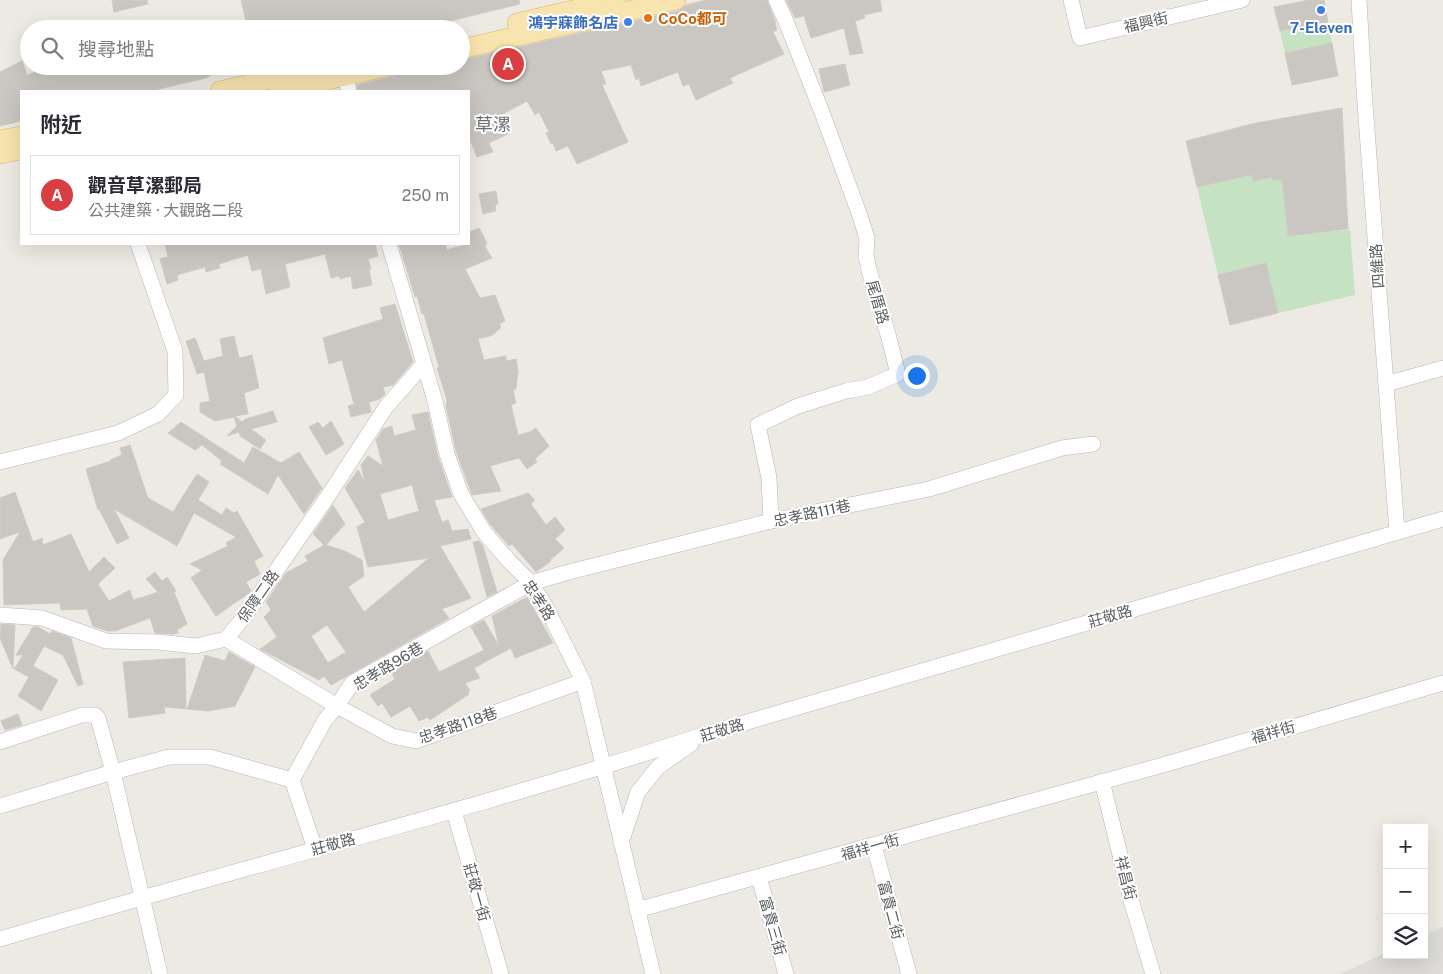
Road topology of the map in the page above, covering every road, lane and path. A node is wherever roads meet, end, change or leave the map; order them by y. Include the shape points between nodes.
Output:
1 (616, 0) edge
2 (676, 0) edge
3 (776, 0) edge
4 (1071, 0) edge
5 (1242, 0) edge
6 (1359, 0) edge
7 (470, 34) edge
8 (470, 48) edge
9 (288, 75) edge
10 (346, 78) edge
11 (224, 90) edge
12 (284, 90) edge
13 (20, 136) edge
14 (0, 140) edge
15 (20, 150) edge
16 (0, 154) edge
17 (138, 245) edge
18 (389, 245) edge
19 (423, 365) junction
20 (1443, 368) edge
21 (1386, 384) junction
22 (1094, 444) dead end
23 (0, 462) edge
24 (1443, 519) edge
25 (771, 521) junction
26 (1397, 532) junction
27 (531, 584) junction
28 (0, 615) edge
29 (226, 639) junction
30 (583, 681) junction
31 (1443, 682) edge
32 (337, 706) junction
33 (706, 734) junction
34 (0, 742) edge
35 (603, 768) junction
36 (112, 772) junction
37 (292, 780) junction
38 (1102, 781) junction
39 (0, 806) edge
40 (454, 811) junction
41 (621, 843) junction
42 (874, 846) junction
43 (315, 849) junction
44 (759, 877) junction
45 (142, 897) junction
46 (637, 910) junction
47 (0, 939) edge
48 (160, 974) edge
49 (501, 974) edge
50 (652, 974) edge
51 (786, 974) edge
52 (909, 974) edge
53 (1153, 974) edge

1 - 7 main road
2 - 8 main road
3 - 25 street, 尾厝路 via 820,106 860,216 867,238 870,274 898,374 868,387 798,406 758,425 769,478
4 - 5 street, 福興街 via 1080,38
6 - 21 street, 四維路
9 - 11 main road
10 - 12 main road
13 - 14 main road
15 - 16 main road
17 - 23 street via 176,351 176,395 158,414 118,433
18 - 19 street, 忠孝路
19 - 27 street, 忠孝路 via 460,494 484,532
19 - 29 street, 保障二路 via 386,407 244,618
20 - 21 street
21 - 26 street, 四維路
22 - 25 street, 忠孝路111巷 via 1062,448 928,488
24 - 26 street, 莊敬路
25 - 27 street, 忠孝路111巷
26 - 33 street, 莊敬路
27 - 30 street, 忠孝路
27 - 32 street, 忠孝路96巷 via 352,683
28 - 29 street via 42,618 106,641 196,646
29 - 32 street
30 - 32 street, 忠孝路118巷 via 416,741 392,736
30 - 35 street, 忠孝路
31 - 38 street, 福祥街
32 - 37 street, 忠孝路96巷
33 - 35 street, 莊敬路
33 - 41 street via 658,767 638,792
34 - 36 street via 82,715 95,715
35 - 40 street, 莊敬路
35 - 41 street, 忠孝路
36 - 37 street via 169,757 210,757
36 - 39 street
36 - 45 street
37 - 43 street
38 - 42 street, 福祥一街
38 - 53 street, 祥昌街
40 - 43 street, 莊敬路
40 - 49 street, 莊敬一街
41 - 46 street, 忠孝路
42 - 44 street, 福祥一街
42 - 52 street, 富貴二街
43 - 45 street, 莊敬路
44 - 46 street, 福祥一街
44 - 51 street, 富貴三街
45 - 47 street, 莊敬路
45 - 48 street
46 - 50 street, 忠孝路

